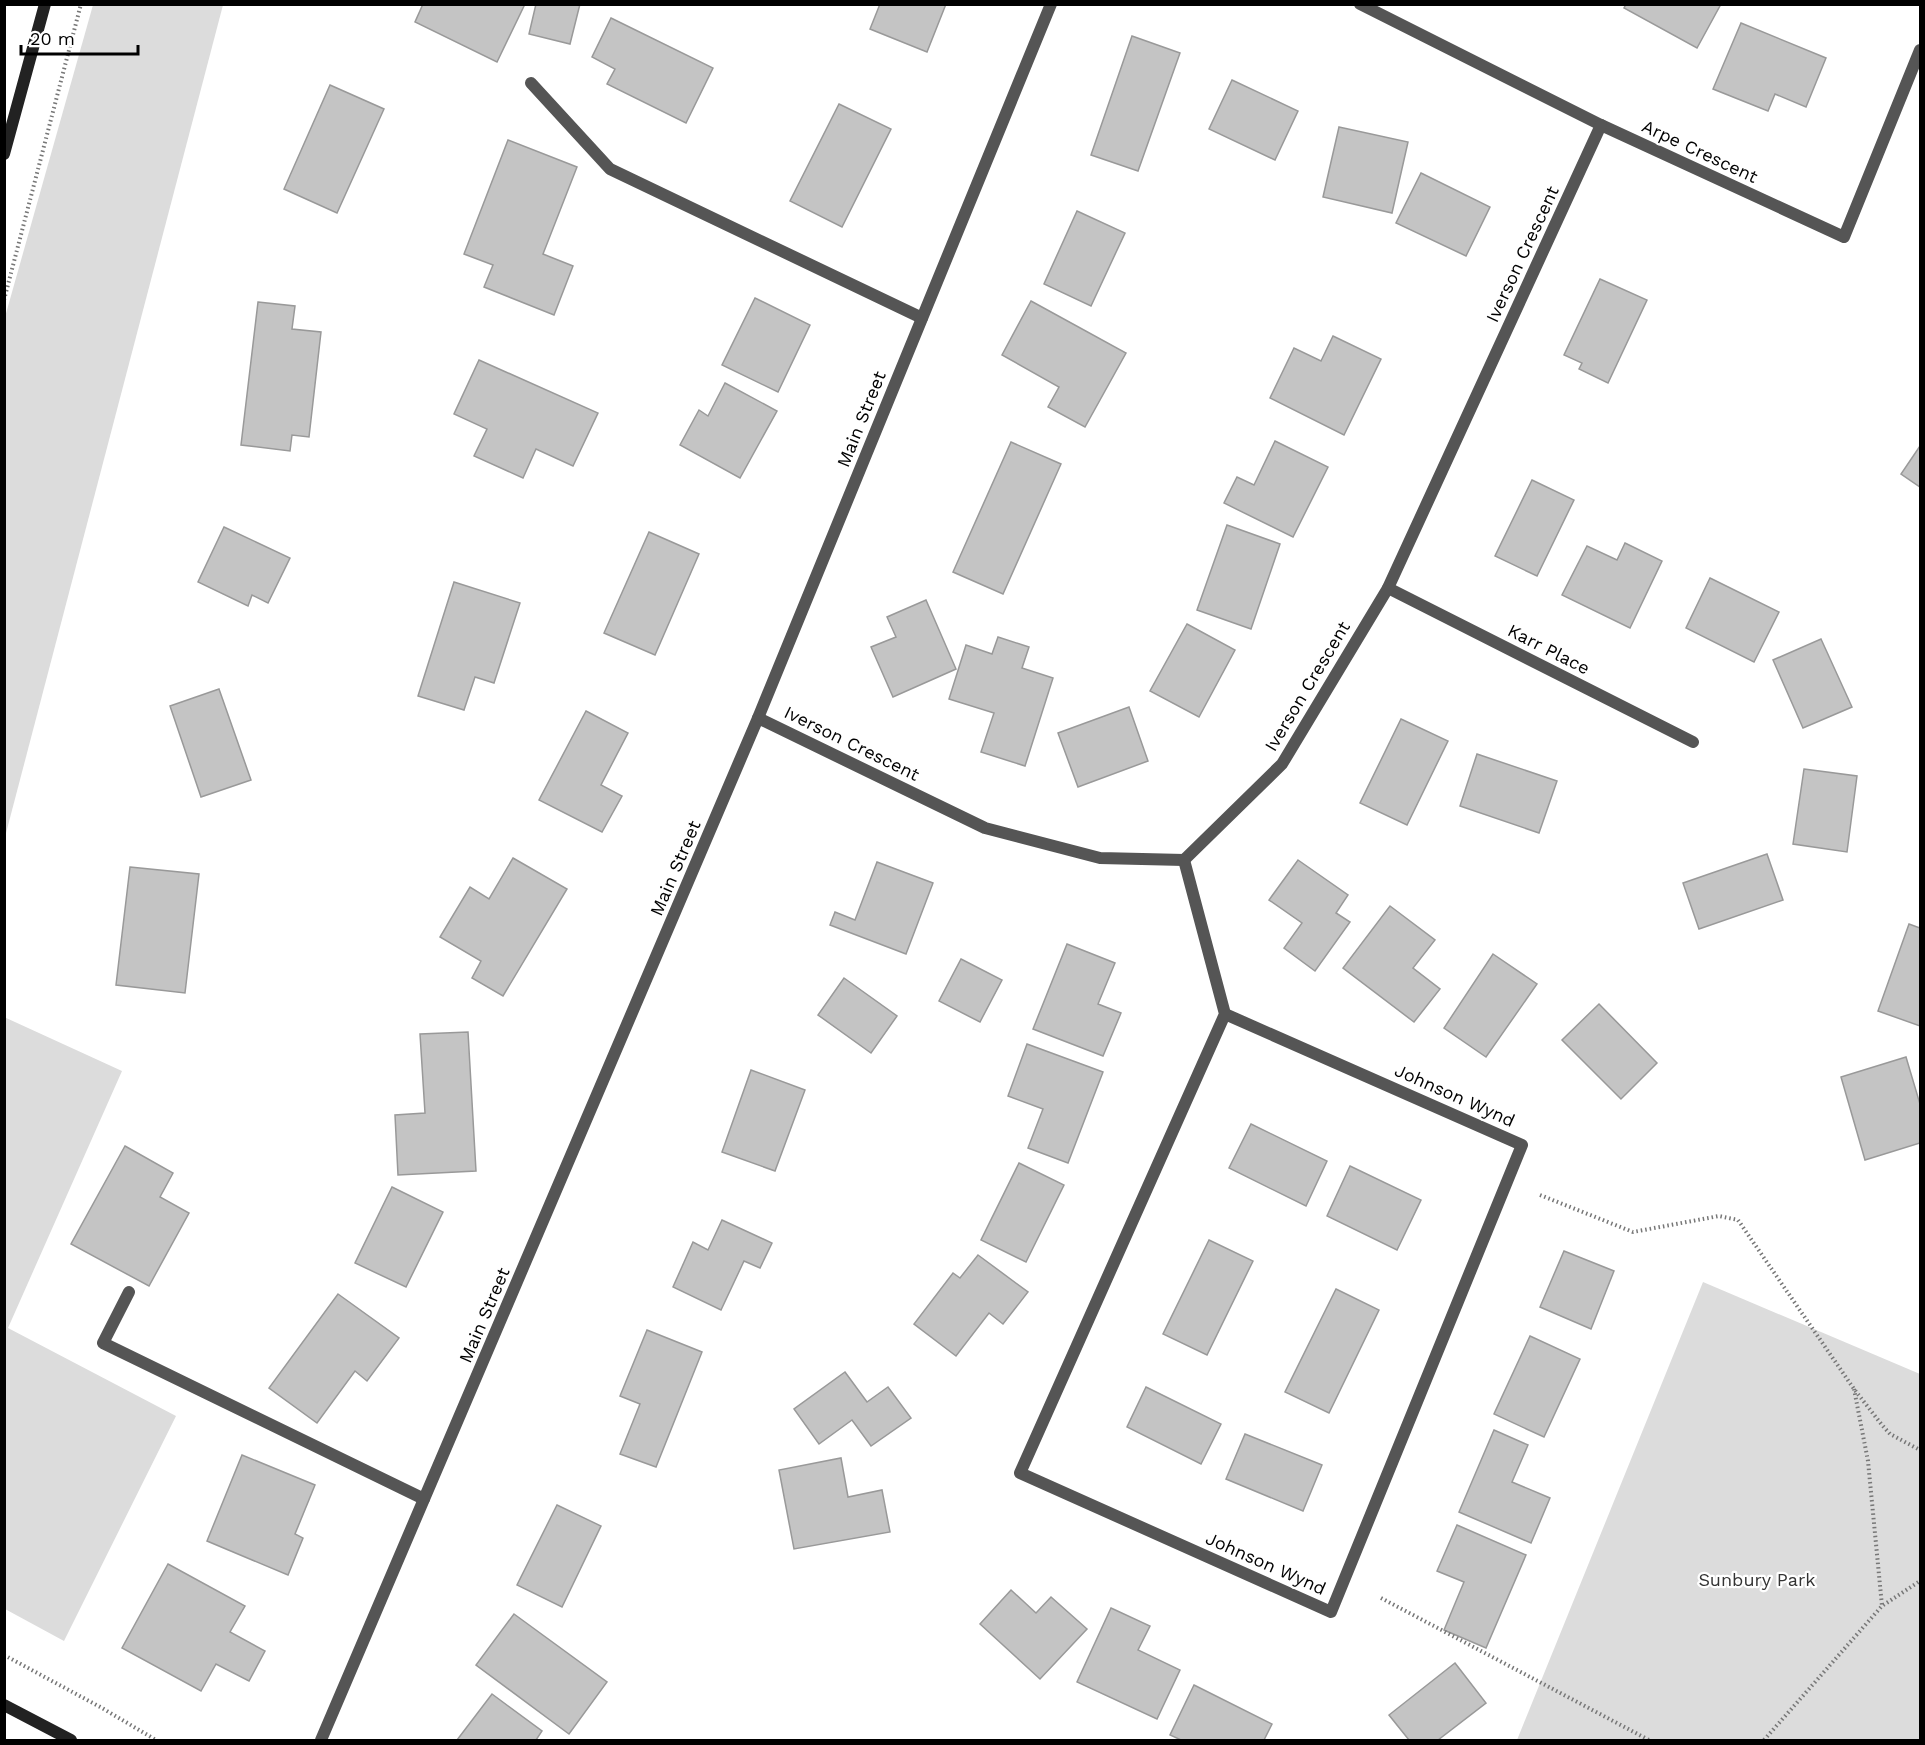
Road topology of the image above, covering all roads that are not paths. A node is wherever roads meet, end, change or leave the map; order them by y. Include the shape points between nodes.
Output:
1 (45, 4) edge
2 (1051, 4) edge
3 (1360, 4) edge
4 (1920, 50) edge
5 (531, 83) dead end
6 (1601, 125) junction
7 (4, 154) edge
8 (922, 318) junction
9 (1388, 588) junction
10 (758, 718) junction
11 (1693, 742) dead end
12 (1184, 860) junction
13 (1225, 1014) junction
14 (129, 1292) dead end
15 (424, 1499) junction
16 (4, 1705) edge
17 (71, 1740) edge
18 (321, 1740) edge

1 - 7 street
2 - 8 street, Main Street
3 - 6 street, Arpe Crescent
4 - 6 street, Arpe Crescent via 1844,237
5 - 8 street via 610,169
6 - 9 street, Iverson Crescent
8 - 10 street, Main Street
9 - 11 street, Karr Place
9 - 12 street, Iverson Crescent via 1282,764
10 - 12 street, Iverson Crescent via 985,828 1100,858
10 - 15 street, Main Street
12 - 13 street
13 - 13 street, Johnson Wynd via 1020,1473 1331,1612 1522,1145
14 - 15 street via 104,1343
15 - 18 street, Main Street
16 - 17 street

